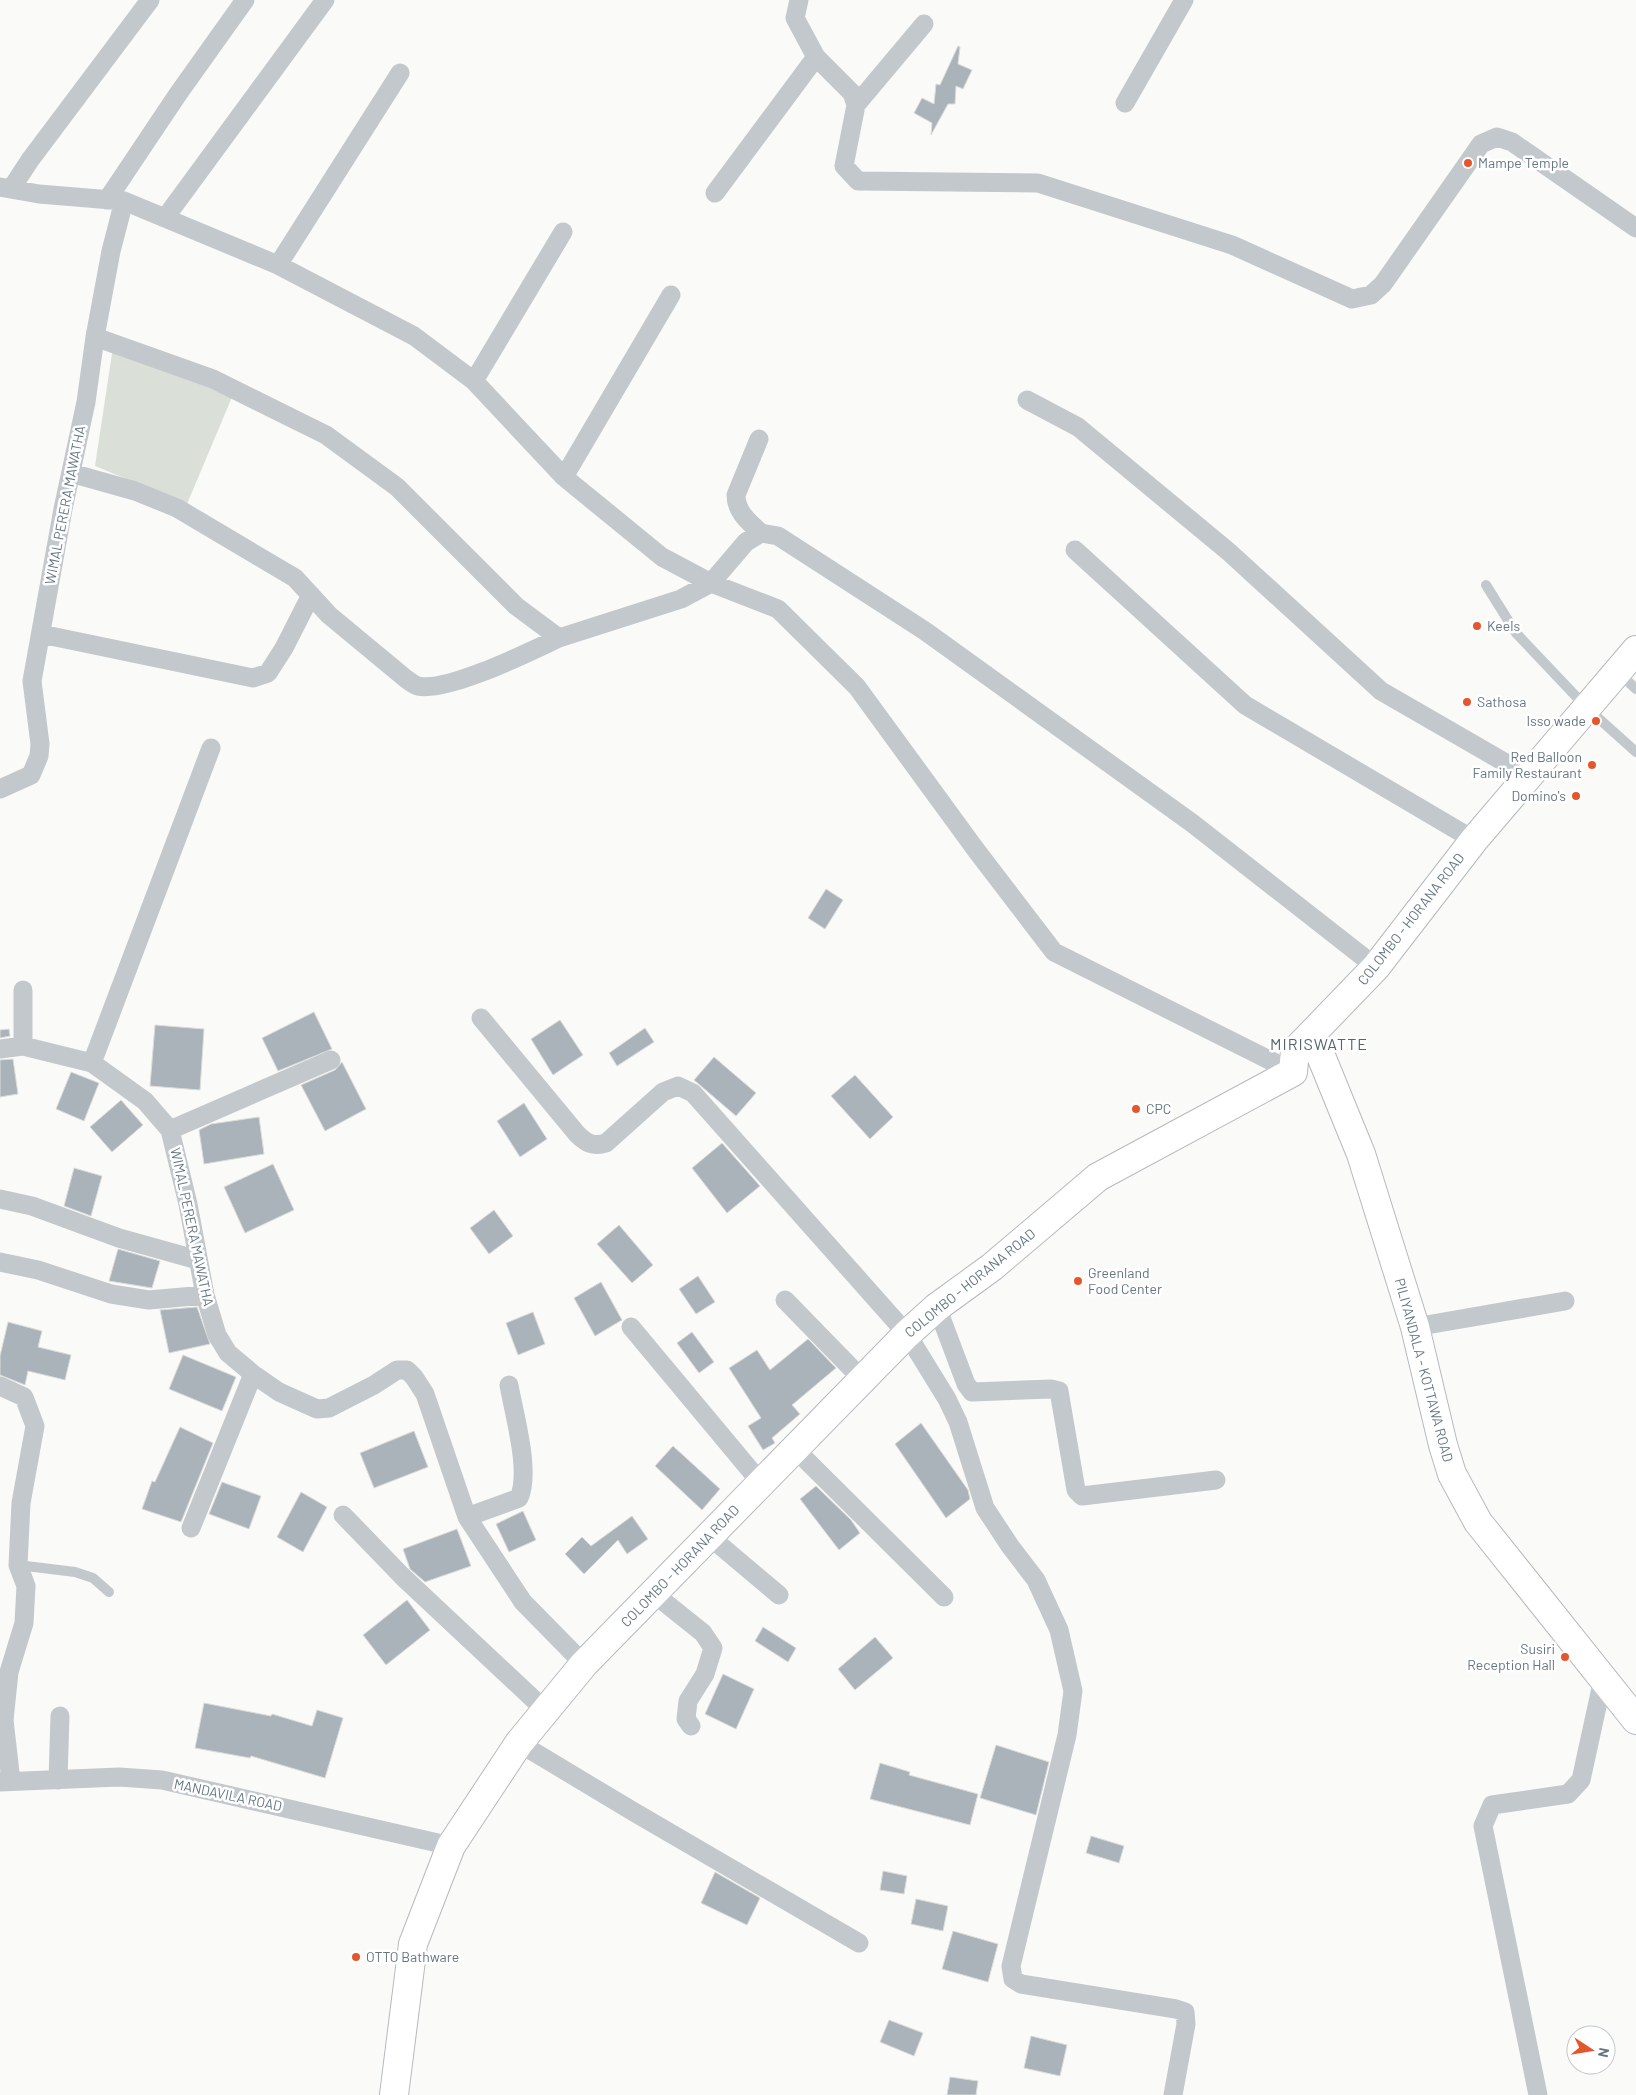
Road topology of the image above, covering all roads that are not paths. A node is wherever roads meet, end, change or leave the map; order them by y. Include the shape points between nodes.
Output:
1 (150, 0) edge
2 (245, 0) edge
3 (325, 0) edge
4 (800, 0) edge
5 (1184, 0) edge
6 (924, 24) dead end
7 (816, 57) junction
8 (400, 73) dead end
9 (1125, 103) dead end
10 (856, 106) junction
11 (5, 188) edge
12 (715, 193) dead end
13 (116, 201) junction
14 (165, 218) junction
15 (1636, 228) edge
16 (563, 232) dead end
17 (278, 265) junction
18 (671, 295) dead end
19 (95, 337) junction
20 (474, 381) junction
21 (1028, 400) dead end
22 (759, 440) dead end
23 (71, 473) junction
24 (564, 477) junction
25 (761, 533) junction
26 (1075, 550) dead end
27 (711, 583) junction
28 (1486, 585) dead end
29 (311, 595) junction
30 (41, 634) junction
31 (559, 638) junction
32 (1636, 650) edge
33 (1627, 680) edge
34 (1587, 708) junction
35 (211, 748) dead end
36 (1636, 752) edge
37 (1524, 779) junction
38 (0, 789) edge
39 (1474, 840) junction
40 (1376, 967) junction
41 (23, 990) dead end
42 (481, 1018) dead end
43 (1312, 1034) junction
44 (23, 1046) junction
45 (0, 1049) edge
46 (331, 1060) dead end
47 (92, 1063) junction
48 (1293, 1072) junction
49 (170, 1130) junction
50 (0, 1199) edge
51 (198, 1260) junction
52 (0, 1262) edge
53 (204, 1295) junction
54 (785, 1300) dead end
55 (1565, 1301) dead end
56 (937, 1308) junction
57 (631, 1327) dead end
58 (1415, 1327) junction
59 (907, 1334) junction
60 (253, 1374) junction
61 (862, 1380) junction
62 (509, 1385) dead end
63 (0, 1386) edge
64 (794, 1449) junction
65 (1216, 1480) dead end
66 (761, 1483) junction
67 (344, 1515) dead end
68 (467, 1517) junction
69 (191, 1528) dead end
70 (709, 1536) junction
71 (18, 1565) junction
72 (108, 1592) dead end
73 (653, 1593) junction
74 (779, 1595) dead end
75 (944, 1597) dead end
76 (584, 1664) junction
77 (1603, 1679) junction
78 (1634, 1709) edge
79 (545, 1710) junction
80 (60, 1716) dead end
81 (690, 1726) dead end
82 (519, 1743) junction
83 (58, 1780) junction
84 (5, 1782) edge
85 (451, 1846) junction
86 (859, 1942) dead end
87 (394, 2095) edge
88 (1173, 2095) edge
89 (1538, 2095) edge

1 - 11 street via 30,160
2 - 13 street, WIMAL PERERA MAWATHA via 178,94
3 - 14 street
4 - 7 street via 795,18
5 - 9 street
6 - 10 street
7 - 10 street via 852,93
7 - 12 street
8 - 17 street
10 - 15 street via 844,166 858,181 1038,183 1232,245 1352,299 1371,295 1383,284 1481,144 1497,137 1512,142
11 - 13 street
13 - 14 street
13 - 19 street, WIMAL PERERA MAWATHA via 111,251
14 - 17 street
16 - 20 street
17 - 20 street via 414,336
18 - 24 street
19 - 23 street, WIMAL PERERA MAWATHA
19 - 31 street via 213,379 326,436 397,487 516,606
20 - 24 street
21 - 37 street via 1078,427 1229,552 1381,691 1504,762
22 - 25 street via 736,495 736,504
23 - 29 street via 135,491 177,508 295,578
23 - 30 street, WIMAL PERERA MAWATHA
24 - 27 street via 662,557
25 - 27 street via 746,542
25 - 40 street via 778,536 925,631 1192,824
26 - 39 street via 1244,705
27 - 31 street via 681,599
27 - 48 street via 778,609 857,687 1054,952
28 - 34 lane via 1516,633
29 - 30 street via 268,673 253,678
29 - 31 street via 329,614 418,686 438,685 474,675
30 - 38 street, WIMAL PERERA MAWATHA via 32,682 39,756 31,775
32 - 33 main road, COLOMBO - HORANA ROAD
33 - 34 main road, COLOMBO - HORANA ROAD
34 - 36 lane
34 - 37 main road, COLOMBO - HORANA ROAD
35 - 47 street
37 - 39 main road, COLOMBO - HORANA ROAD
39 - 40 main road, COLOMBO - HORANA ROAD
40 - 43 main road, COLOMBO - HORANA ROAD
41 - 44 street
42 - 59 street via 576,1134 590,1144 606,1143 663,1092 678,1086 693,1093
43 - 48 main road, COLOMBO - HORANA ROAD via 1295,1051
43 - 58 main road, PILIYANDALA - KOTTAWA ROAD via 1361,1154
44 - 45 street, WIMAL PERERA MAWATHA
44 - 47 street, WIMAL PERERA MAWATHA
46 - 49 street
47 - 49 street, WIMAL PERERA MAWATHA via 144,1101
48 - 56 main road, COLOMBO - HORANA ROAD via 1098,1177 992,1267
49 - 51 street, WIMAL PERERA MAWATHA
50 - 51 street via 32,1206 119,1238
51 - 53 street, WIMAL PERERA MAWATHA
52 - 53 street via 38,1270 111,1294 140,1299
53 - 60 street, WIMAL PERERA MAWATHA via 217,1335 228,1353
54 - 61 street
55 - 58 street
56 - 59 main road, COLOMBO - HORANA ROAD
56 - 65 street via 972,1392 1059,1391 1076,1490 1082,1496
57 - 66 street
58 - 77 main road, PILIYANDALA - KOTTAWA ROAD via 1452,1474 1478,1522
59 - 61 main road, COLOMBO - HORANA ROAD
59 - 88 street via 958,1422 985,1508 1036,1580 1059,1630 1073,1691 1067,1735 1011,1966 1013,1979 1021,1984 1185,2012 1186,2024
60 - 68 street, WIMAL PERERA MAWATHA via 278,1392 322,1409 374,1385 397,1370 407,1370 425,1394
60 - 69 street
61 - 64 main road, COLOMBO - HORANA ROAD
62 - 68 street via 525,1472 522,1492 520,1498
63 - 71 street via 24,1398 35,1426 21,1503
64 - 66 main road, COLOMBO - HORANA ROAD
64 - 75 street
66 - 70 main road, COLOMBO - HORANA ROAD
67 - 79 street via 402,1577
68 - 76 street, WIMAL PERERA MAWATHA via 523,1602
70 - 73 main road, COLOMBO - HORANA ROAD
70 - 74 street
71 - 72 lane via 75,1572 92,1578
71 - 84 street via 26,1586 24,1623 9,1672 4,1720
73 - 76 main road, COLOMBO - HORANA ROAD
73 - 81 street via 703,1633 712,1648 705,1674 688,1701 686,1718
76 - 79 main road, COLOMBO - HORANA ROAD
77 - 78 main road, PILIYANDALA - KOTTAWA ROAD
77 - 89 street via 1580,1780 1568,1794 1492,1805 1483,1826
79 - 82 main road, COLOMBO - HORANA ROAD
80 - 83 street
82 - 85 main road, COLOMBO - HORANA ROAD
82 - 86 street
83 - 84 street, MANDAVILA ROAD
83 - 85 street, MANDAVILA ROAD via 119,1777 162,1780
85 - 87 main road, COLOMBO - HORANA ROAD via 412,1944

